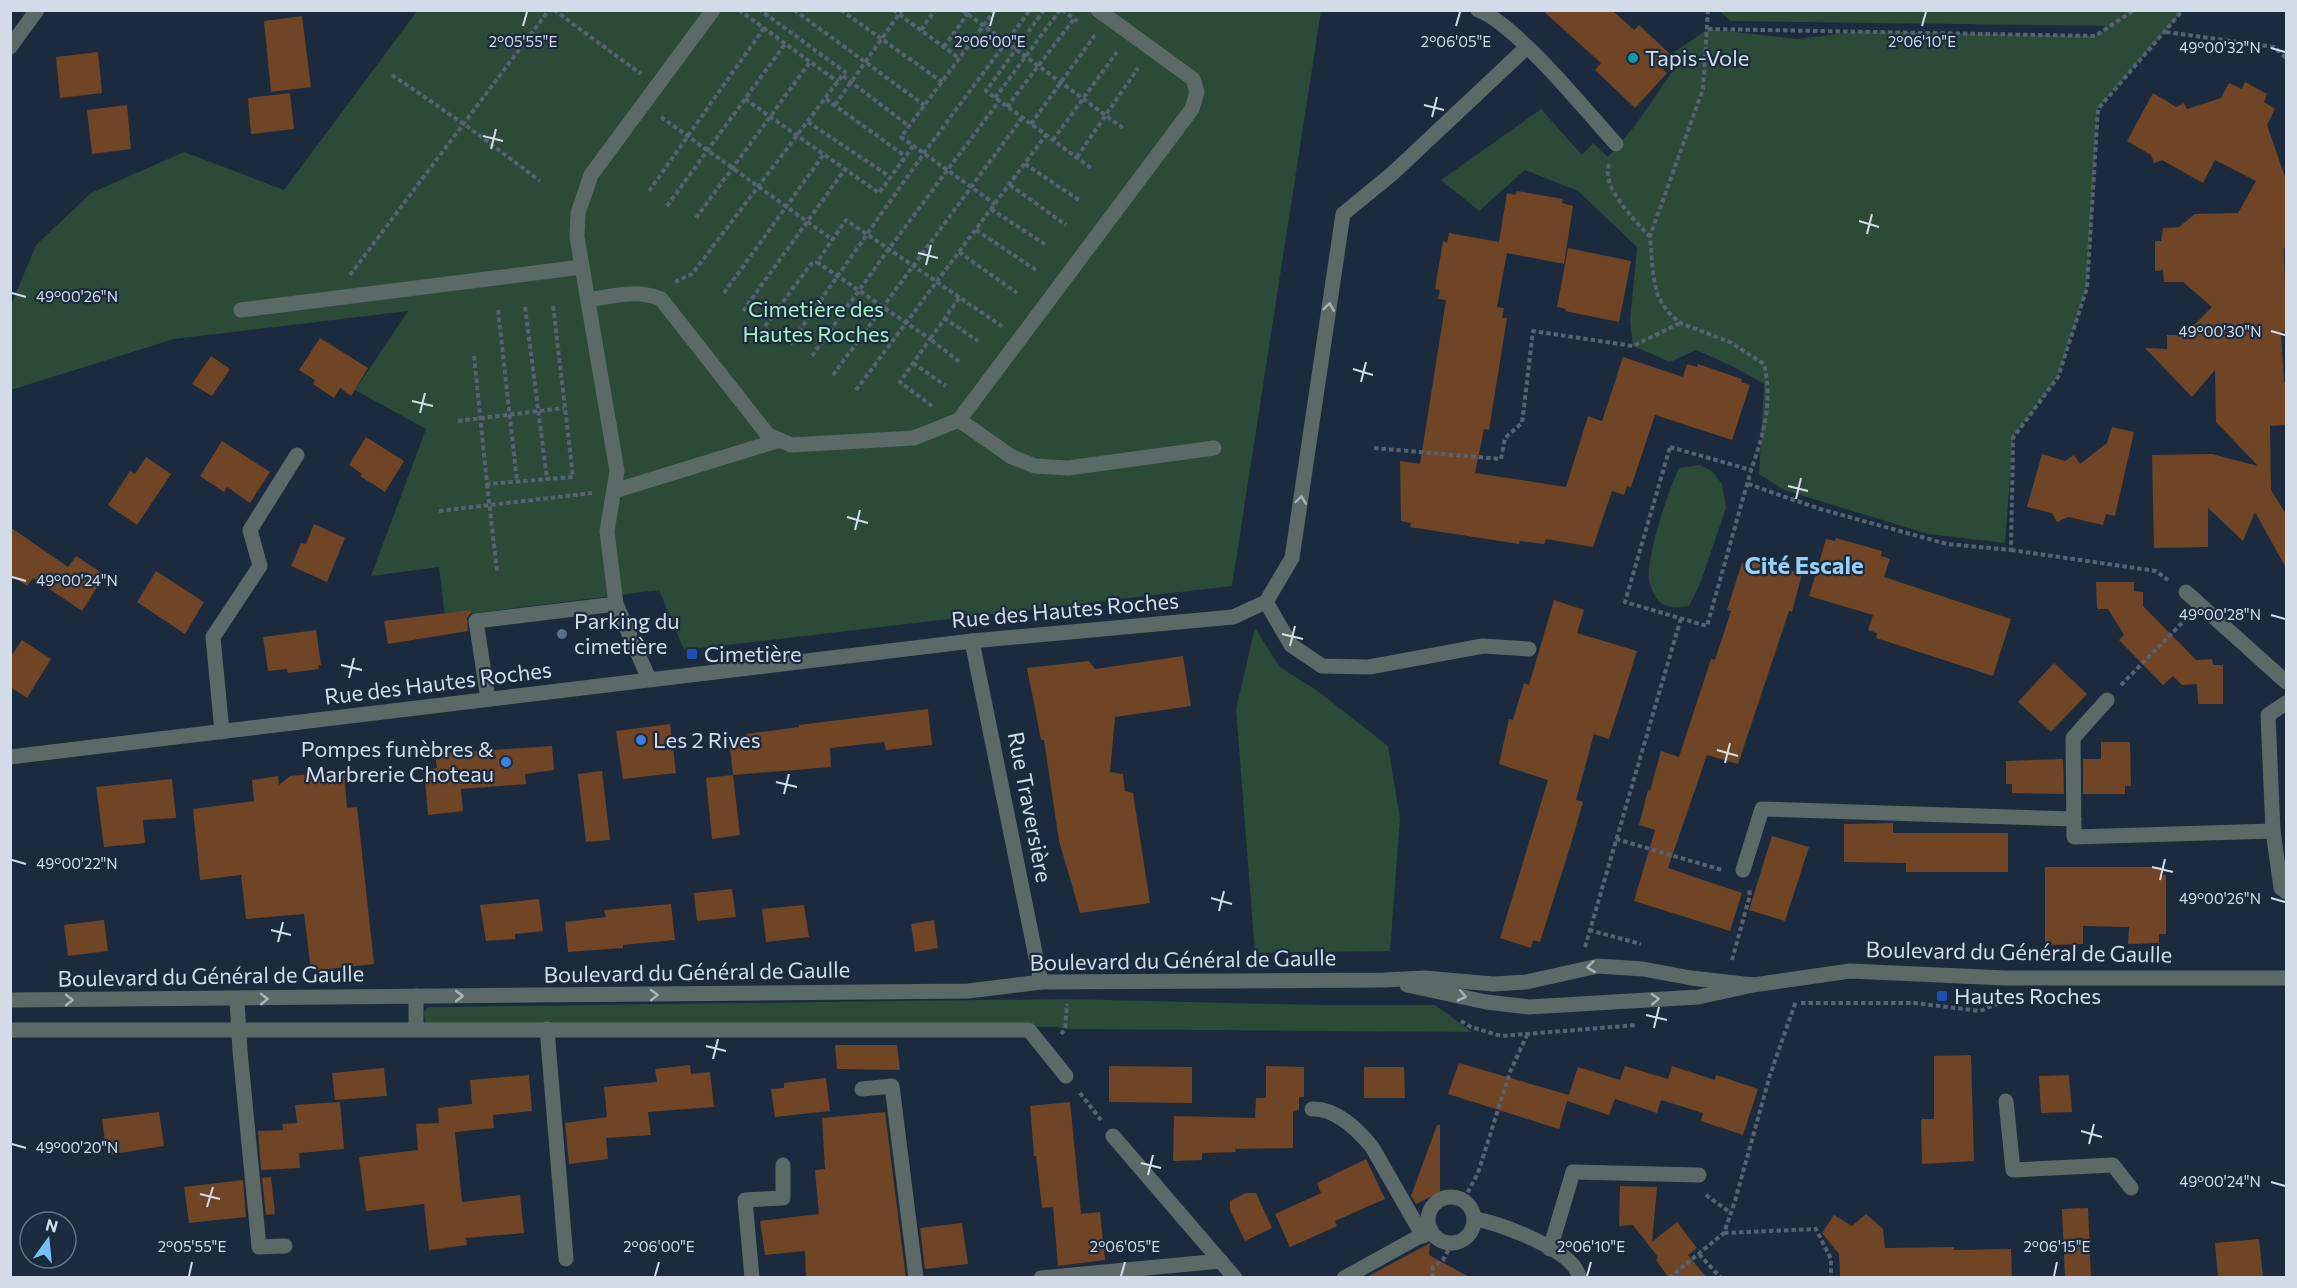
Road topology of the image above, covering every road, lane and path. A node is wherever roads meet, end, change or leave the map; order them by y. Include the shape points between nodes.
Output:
1 (37, 10) edge
2 (549, 10) edge
3 (554, 10) edge
4 (713, 10) edge
5 (739, 10) edge
6 (760, 10) edge
7 (794, 10) edge
8 (841, 10) edge
9 (893, 10) edge
10 (935, 10) edge
11 (962, 10) edge
12 (994, 10) edge
13 (1030, 10) edge
14 (1044, 10) edge
15 (1061, 10) edge
16 (1478, 10) edge
17 (1708, 10) edge
18 (2134, 10) edge
19 (2183, 10) edge
20 (900, 13) edge
21 (969, 13) edge
22 (1103, 14) edge
23 (1074, 19) junction
24 (1081, 24) dead end
25 (983, 26) junction
26 (764, 28) junction
27 (1708, 29) junction
28 (921, 30) junction
29 (1088, 30) dead end
30 (2165, 32) junction
31 (1095, 35) junction
32 (882, 39) junction
33 (1102, 40) dead end
34 (1006, 43) junction
35 (785, 44) junction
36 (1110, 46) dead end
37 (10, 47) edge
38 (945, 47) junction
39 (1527, 47) junction
40 (1016, 50) junction
41 (1117, 52) junction
42 (1025, 57) junction
43 (1124, 57) dead end
44 (959, 58) junction
45 (2286, 58) edge
46 (810, 62) junction
47 (865, 62) junction
48 (1132, 63) dead end
49 (1038, 66) junction
50 (392, 75) dead end
51 (843, 76) junction
52 (838, 82) junction
53 (851, 82) junction
54 (942, 82) junction
55 (1061, 82) junction
56 (658, 86) junction
57 (745, 99) junction
58 (826, 99) junction
59 (997, 99) junction
60 (1083, 99) junction
61 (643, 105) junction
62 (835, 105) junction
63 (925, 105) junction
64 (1007, 107) junction
65 (771, 116) junction
66 (1106, 116) junction
67 (1022, 117) junction
68 (808, 122) junction
69 (464, 124) junction
70 (1031, 124) junction
71 (909, 126) junction
72 (1123, 128) dead end
73 (1046, 135) junction
74 (688, 136) junction
75 (798, 136) junction
76 (1053, 140) junction
77 (1616, 144) joint
78 (913, 146) junction
79 (707, 150) junction
80 (924, 153) junction
81 (824, 154) junction
82 (905, 156) junction
83 (1077, 157) junction
84 (1025, 164) junction
85 (733, 168) junction
86 (1091, 168) dead end
87 (845, 169) junction
88 (947, 170) junction
89 (889, 176) junction
90 (540, 181) dead end
91 (1010, 185) junction
92 (759, 187) junction
93 (971, 187) junction
94 (649, 192) dead end
95 (1079, 200) dead end
96 (995, 204) junction
97 (667, 206) dead end
98 (787, 207) junction
99 (992, 209) junction
100 (696, 219) dead end
101 (808, 223) junction
102 (1066, 225) dead end
103 (976, 230) junction
104 (868, 236) junction
105 (1650, 236) junction
106 (833, 240) junction
107 (1046, 245) dead end
108 (888, 250) junction
109 (959, 252) junction
110 (817, 262) junction
111 (582, 267) junction
112 (913, 267) junction
113 (1036, 270) dead end
114 (838, 277) junction
115 (936, 283) junction
116 (858, 291) junction
117 (631, 292) junction
118 (724, 293) dead end
119 (1017, 293) dead end
120 (348, 296) junction
121 (959, 298) junction
122 (588, 300) junction
123 (553, 304) dead end
124 (525, 307) dead end
125 (883, 307) junction
126 (241, 310) dead end
127 (498, 310) dead end
128 (743, 310) dead end
129 (944, 318) junction
130 (906, 323) junction
131 (1680, 323) junction
132 (765, 326) dead end
133 (1020, 338) junction
134 (930, 339) junction
135 (978, 340) dead end
136 (790, 344) dead end
137 (474, 356) dead end
138 (812, 356) dead end
139 (913, 363) junction
140 (961, 363) dead end
141 (833, 375) dead end
142 (946, 386) dead end
143 (856, 390) dead end
144 (932, 406) dead end
145 (564, 408) junction
146 (539, 412) junction
147 (510, 415) junction
148 (480, 418) junction
149 (959, 420) junction
150 (458, 421) dead end
151 (780, 440) junction
152 (1214, 448) dead end
153 (1374, 448) dead end
154 (297, 454) dead end
155 (1751, 470) junction
156 (547, 479) junction
157 (517, 481) junction
158 (1748, 483) junction
159 (487, 484) junction
160 (614, 491) junction
161 (490, 505) junction
162 (439, 511) dead end
163 (2011, 550) junction
164 (497, 571) dead end
165 (2186, 592) joint
166 (1266, 602) junction
167 (616, 604) junction
168 (2200, 604) junction
169 (1681, 618) junction
170 (972, 641) junction
171 (1528, 649) dead end
172 (649, 679) junction
173 (2286, 682) edge
174 (488, 699) junction
175 (2107, 700) joint
176 (2286, 703) edge
177 (222, 732) junction
178 (10, 757) edge
179 (2074, 819) junction
180 (2273, 831) junction
181 (1616, 839) junction
182 (1743, 870) junction
183 (2286, 892) edge
184 (1589, 930) junction
185 (1643, 945) dead end
186 (1729, 968) dead end
187 (1578, 969) junction
188 (2286, 978) edge
189 (1801, 979) junction
190 (1384, 980) junction
191 (1041, 982) junction
192 (1753, 985) junction
193 (416, 996) junction
194 (2011, 998) dead end
195 (1067, 999) dead end
196 (10, 1000) edge
197 (237, 1000) junction
198 (1568, 1003) junction
199 (1796, 1003) junction
200 (1784, 1004) dead end
201 (1643, 1024) dead end
202 (416, 1029) junction
203 (547, 1029) junction
204 (1065, 1029) dead end
205 (10, 1030) edge
206 (240, 1030) junction
207 (1560, 1031) junction
208 (1066, 1076) joint
209 (862, 1089) dead end
210 (2006, 1101) dead end
211 (1312, 1108) dead end
212 (1113, 1136) joint
213 (783, 1165) dead end
214 (1700, 1175) joint
215 (2131, 1188) dead end
216 (1463, 1201) junction
217 (1731, 1213) junction
218 (1474, 1219) junction
219 (1427, 1233) junction
220 (1724, 1233) junction
221 (1453, 1242) junction
222 (285, 1246) dead end
223 (1550, 1248) junction
224 (1699, 1254) junction
225 (566, 1259) dead end
226 (1221, 1261) junction
227 (752, 1278) edge
228 (916, 1278) edge
229 (1041, 1278) edge
230 (1235, 1278) edge
231 (1344, 1278) edge
232 (1433, 1278) edge
233 (1580, 1278) edge
234 (1669, 1278) edge
235 (1721, 1278) edge
236 (1831, 1278) edge

1 - 37 street
2 - 69 path
3 - 56 path
4 - 56 street
5 - 26 path
6 - 51 path via 845,72
7 - 47 path
8 - 32 path
9 - 20 path
10 - 28 path
11 - 21 path
12 - 25 path
13 - 34 path
14 - 40 path
15 - 23 path
15 - 42 path
16 - 39 street
17 - 27 path
18 - 27 path via 2095,36
19 - 30 path
20 - 28 path
20 - 32 path
21 - 25 path
21 - 38 path
22 - 31 path
22 - 133 street via 1193,79 1197,92 1192,109
23 - 24 path
23 - 49 path
25 - 34 path
25 - 44 path
26 - 35 path
26 - 74 path
27 - 105 path via 1703,89
28 - 38 path
29 - 31 path
30 - 45 path via 2274,47
30 - 163 path via 2098,109 2087,288 2058,377 2013,438
31 - 33 path
31 - 55 path
32 - 47 path
32 - 54 path
34 - 40 path
34 - 80 path
35 - 46 path
35 - 57 path
36 - 41 path
38 - 44 path
39 - 77 street
166 -> 39 street via 1292,558 1343,214 1393,173
40 - 42 path
40 - 59 path via 986,91
41 - 43 path
41 - 60 path
42 - 49 path
42 - 59 path
44 - 54 path
46 - 52 path
46 - 65 path
47 - 53 path
47 - 63 path
48 - 66 path via 1140,68
49 - 55 path
49 - 64 path
50 - 69 path
51 - 52 path
51 - 53 path
52 - 58 path
53 - 62 path
53 - 71 path
54 - 63 path
55 - 60 path
55 - 70 path
56 - 61 street
57 - 65 path
57 - 79 path
58 - 62 path
58 - 68 path
59 - 64 path
59 - 88 path
60 - 66 path
60 - 76 path
61 - 74 path
61 - 111 street via 591,175 578,213
62 - 82 path
63 - 71 path
64 - 67 path
65 - 75 path
65 - 85 path
66 - 72 path
66 - 83 path
67 - 70 path
67 - 93 path
68 - 75 path
68 - 89 path
69 - 90 path
69 - 120 path via 350,274
70 - 73 path
71 - 78 path via 901,137
73 - 76 path
73 - 84 path
74 - 79 path
74 - 94 path
75 - 81 path
75 - 92 path
76 - 83 path
77 - 105 path via 1607,169 1609,181 1620,203
78 - 80 path
78 - 82 path
79 - 85 path
79 - 97 path
80 - 88 path
80 - 104 path
81 - 87 path
81 - 98 path
82 - 89 path
83 - 86 path
84 - 91 path
84 - 95 path
85 - 92 path
85 - 100 path
87 - 89 path via 879,194
87 - 101 path
88 - 93 path
88 - 108 path
91 - 96 path
91 - 102 path
92 - 98 path
92 - 117 path via 692,274
93 - 96 path
93 - 112 path
96 - 99 path
98 - 101 path
98 - 118 path
99 - 103 path
99 - 107 path
101 - 106 path
101 - 128 path
103 - 109 path
103 - 113 path
104 - 106 path via 846,220
104 - 108 path
104 - 114 path
105 - 131 path via 1658,297
106 - 110 path
108 - 112 path
108 - 116 path
109 - 115 path
109 - 119 path
110 - 114 path
110 - 132 path via 811,264
111 - 120 street
111 - 122 street
112 - 115 path
112 - 125 path
114 - 116 path
114 - 136 path
115 - 121 path
115 - 130 path
116 - 125 path
116 - 138 path
117 - 122 street
117 - 151 street via 661,299 768,435
120 - 126 street
121 - 129 path
121 - 133 path
122 - 160 street via 617,471
123 - 145 path
124 - 146 path
125 - 130 path
125 - 141 path
127 - 147 path
129 - 134 path
129 - 135 path
130 - 134 path
130 - 143 path
131 - 153 path via 1633,346 1533,331 1522,423 1505,438 1501,459
131 - 155 path via 1730,342 1764,364 1769,383 1767,421
133 - 149 street
134 - 139 path
134 - 140 path
137 - 148 path
139 - 142 path
139 - 144 path via 900,382
145 - 146 path
145 - 156 path via 573,477
146 - 147 path
146 - 156 path
147 - 148 path
147 - 157 path
148 - 150 path
148 - 159 path
149 - 151 street via 914,438 791,445
149 - 152 street via 1012,457 1035,466 1068,468
151 - 160 street
154 - 177 street via 250,530 260,566 213,636
155 - 158 path
155 - 169 path via 1670,447 1625,602
156 - 157 path
157 - 159 path
158 - 163 path via 1820,509 1947,544
158 - 169 path via 1707,626
159 - 161 path
160 - 161 path
160 - 167 street via 607,531
161 - 162 path
161 - 164 path
163 - 165 path via 2156,572
165 - 168 street
166 - 170 street, Rue des Hautes Roches via 1233,617
166 - 171 street via 1291,645 1322,666 1369,667 1483,646
167 - 172 street
167 - 174 street via 476,621
168 - 173 street
168 - 175 path
169 - 181 path
170 - 172 street, Rue des Hautes Roches
170 - 191 street, Rue Traversière
172 - 174 street, Rue des Hautes Roches
174 - 177 street, Rue des Hautes Roches
175 - 179 street via 2073,738
176 - 180 street via 2268,715
177 - 178 street, Rue des Hautes Roches
179 - 180 street via 2074,837
179 - 182 street via 1762,809
180 - 183 street via 2281,888
181 - 182 path via 1720,870
181 - 184 path
182 - 186 path via 1750,895
184 - 185 path
184 - 187 path
187 - 190 street, Boulevard du Général de Gaulle via 1526,982 1493,984 1425,978
192 -> 187 street, Boulevard du Général de Gaulle via 1643,969
188 - 189 street, Boulevard du Général de Gaulle via 2005,978 1850,970
189 - 192 street, Boulevard du Général de Gaulle
189 - 199 path
190 - 191 street, Boulevard du Général de Gaulle
190 -> 198 street, Boulevard du Général de Gaulle via 1486,1002 1529,1007
193 -> 191 street, Boulevard du Général de Gaulle via 968,992
198 -> 192 street, Boulevard du Général de Gaulle via 1698,997
197 -> 193 street, Boulevard du Général de Gaulle
193 - 202 street
194 - 199 path via 1980,1011 1915,1003
195 - 204 path
196 -> 197 street, Boulevard du Général de Gaulle
197 - 206 street
198 - 207 path
199 - 200 path
199 - 217 path via 1770,1075
201 - 207 path
202 - 203 street
202 - 206 street
203 - 208 street via 1029,1030
203 - 225 street
205 - 206 street
206 - 222 street via 259,1247
207 - 216 path via 1527,1035 1510,1072 1478,1173
208 - 212 path
209 - 228 street via 892,1086
210 - 215 street via 2013,1170 2113,1165
211 - 219 street via 1321,1108 1362,1135
212 - 226 street
213 - 227 street via 783,1198 745,1200
214 - 217 path via 1706,1196
214 - 223 street via 1573,1172
216 - 218 street
216 - 219 street via 1449,1197 1436,1203
217 - 220 path
218 - 221 street via 1466,1238
218 - 223 street via 1509,1229
219 - 221 street
219 - 231 street
220 - 224 path
220 - 236 path via 1816,1229 1831,1259
221 - 232 path via 1443,1260 1433,1267
223 - 233 street via 1573,1265
224 - 234 path
224 - 235 path
226 - 229 street
226 - 230 street

